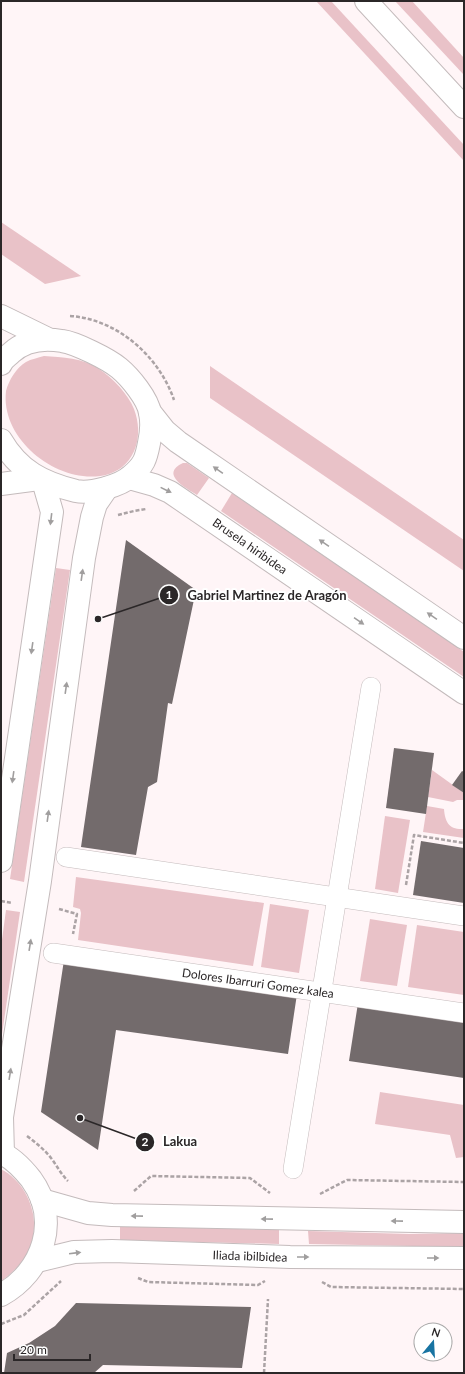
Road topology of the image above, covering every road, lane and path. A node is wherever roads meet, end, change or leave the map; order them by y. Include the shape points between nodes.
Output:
1 (366, 1) edge
2 (464, 107) edge
3 (1, 316) edge
4 (48, 339) junction
5 (1, 364) edge
6 (150, 412) junction
7 (1, 440) edge
8 (129, 478) junction
9 (41, 480) junction
10 (1, 484) edge
11 (107, 488) junction
12 (464, 638) edge
13 (371, 687) dead end
14 (464, 693) edge
15 (464, 843) edge
16 (66, 857) dead end
17 (1, 861) edge
18 (337, 897) junction
19 (402, 907) junction
20 (464, 916) edge
21 (53, 953) dead end
22 (321, 992) junction
23 (464, 1013) edge
24 (3, 1124) junction
25 (2, 1154) edge
26 (293, 1169) dead end
27 (464, 1182) edge
28 (72, 1185) dead end
29 (130, 1194) dead end
30 (272, 1194) dead end
31 (318, 1196) dead end
32 (42, 1200) junction
33 (464, 1222) edge
34 (464, 1258) edge
35 (37, 1261) junction
36 (135, 1276) dead end
37 (66, 1278) dead end
38 (268, 1279) dead end
39 (318, 1280) dead end
40 (464, 1288) edge
41 (1, 1295) edge
42 (268, 1299) dead end
43 (1, 1324) edge
44 (264, 1373) edge

1 - 2 street
3 - 4 street
4 - 5 street via 29,342 17,348
4 - 6 street via 76,345 120,369 143,396
6 - 8 street via 151,436 147,455 142,466
12 -> 6 street via 178,442
7 - 9 street via 15,460
8 - 11 street
8 -> 14 street, Brusela hiribidea via 170,492
9 - 10 street
9 - 11 street via 80,492
9 -> 17 street via 52,512
24 -> 11 street via 2,1117 40,881 84,558 96,504
13 - 18 street
15 - 19 path via 414,835
16 - 18 street
18 - 19 street
18 - 22 street
19 - 20 street
21 - 22 street, Dolores Ibarruri Gomez kalea
22 - 23 street, Dolores Ibarruri Gomez kalea
22 - 26 street
24 - 25 street
24 - 28 path via 20,1130 38,1145
25 - 32 street via 27,1173
27 - 31 path via 347,1180
29 - 30 path via 151,1176 250,1178
33 -> 32 street via 112,1215 88,1212
32 - 35 street via 46,1220 44,1242
35 -> 34 street, Iliada ibilbidea via 74,1252 112,1251 290,1257
35 - 41 street via 21,1281
36 - 38 path via 148,1282 258,1285
37 - 43 path via 24,1315
39 - 40 path via 331,1287
42 - 44 path

